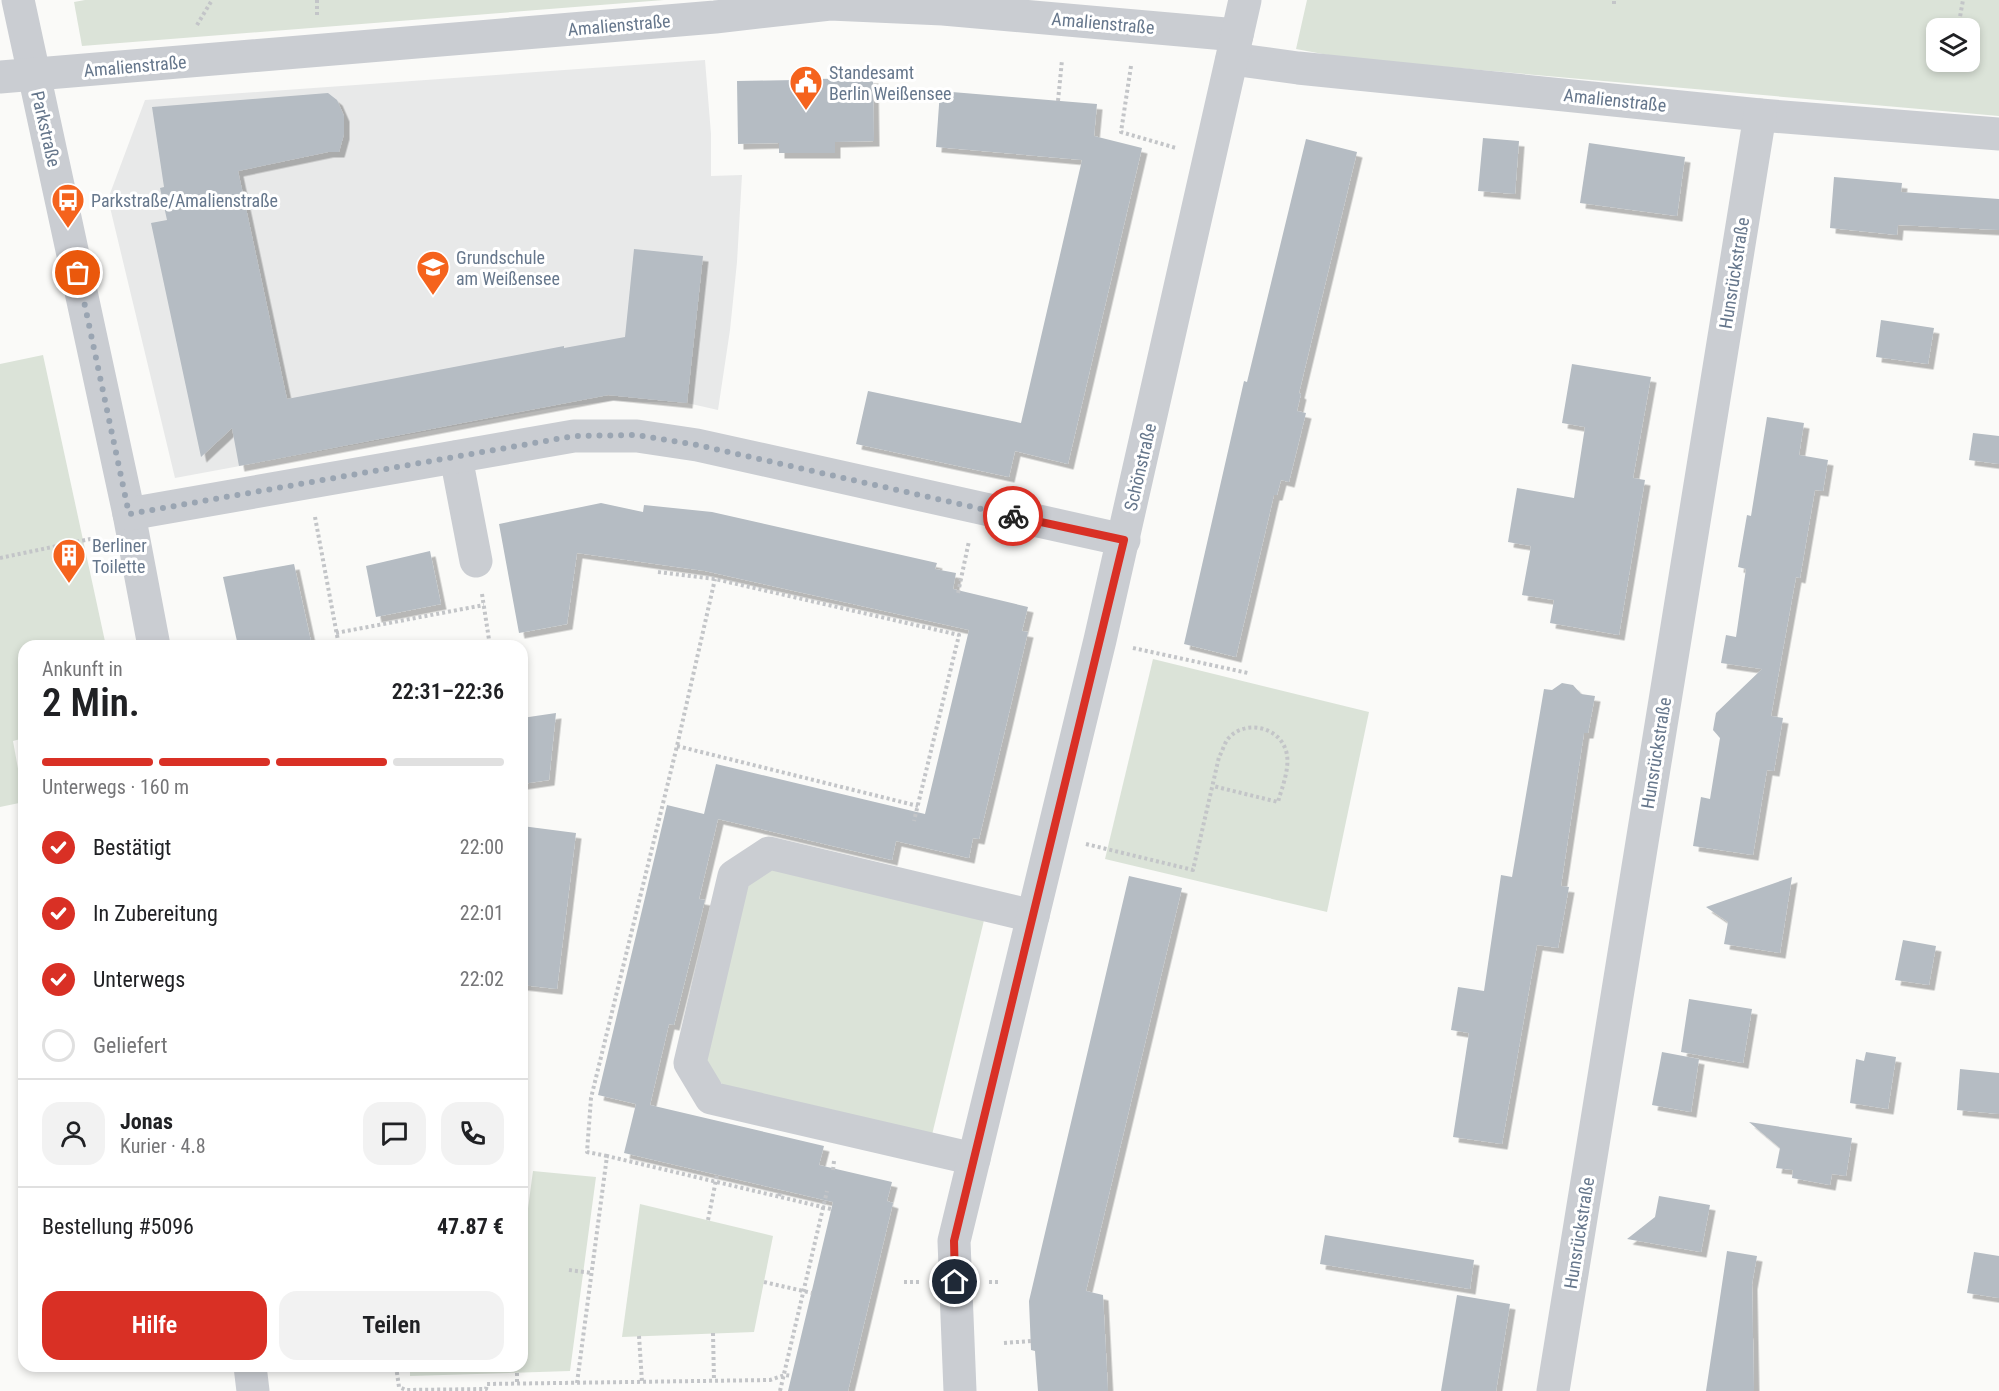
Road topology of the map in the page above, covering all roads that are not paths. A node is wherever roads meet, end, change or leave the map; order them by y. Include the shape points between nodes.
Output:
1 (18, 0) edge
2 (1245, 0) edge
3 (830, 2) edge
4 (1235, 47) junction
5 (34, 75) junction
6 (0, 77) edge
7 (1760, 115) junction
8 (1999, 134) edge
9 (456, 457) junction
10 (129, 514) junction
11 (1124, 540) junction
12 (476, 561) road end
13 (153, 640) edge
14 (1033, 916) junction
15 (974, 1159) junction
16 (251, 1372) edge
17 (253, 1391) edge
18 (960, 1391) edge
19 (1553, 1391) edge

1 - 5 street, Parkstraße
2 - 4 street, Schönstraße
3 - 4 street, Amalienstraße via 943,9
3 - 5 street, Amalienstraße via 715,17
4 - 7 street, Amalienstraße via 1298,68
4 - 11 street, Schönstraße
5 - 6 street, Amalienstraße
5 - 10 street, Parkstraße
7 - 8 street, Amalienstraße
7 - 19 street, Hunsrückstraße
9 - 10 street
9 - 11 street via 574,436 637,435
9 - 12 street
10 - 13 street, Parkstraße
11 - 14 street, Schönstraße
14 - 15 street, Schönstraße
14 - 15 street via 769,853 734,876 690,1063 711,1098
15 - 18 street, Schönstraße via 954,1241
16 - 17 street

